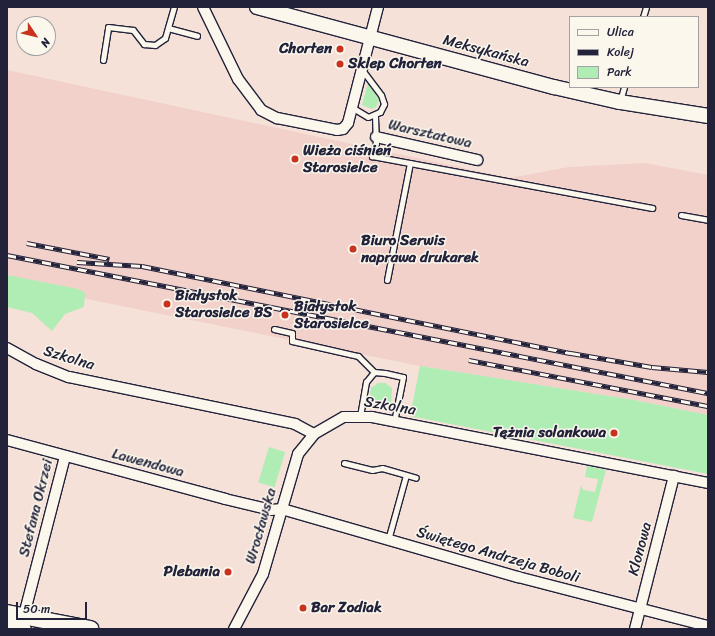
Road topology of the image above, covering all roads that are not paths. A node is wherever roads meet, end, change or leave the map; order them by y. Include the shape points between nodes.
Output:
1 (174, 7) edge
2 (203, 7) edge
3 (257, 7) edge
4 (378, 7) edge
5 (168, 28) junction
6 (197, 36) dead end
7 (371, 37) junction
8 (103, 60) dead end
9 (363, 71) junction
10 (624, 88) edge
11 (620, 102) junction
12 (353, 108) junction
13 (375, 116) junction
14 (708, 116) edge
15 (376, 137) junction
16 (477, 160) dead end
17 (410, 164) junction
18 (652, 208) dead end
19 (681, 215) dead end
20 (708, 220) edge
21 (387, 280) dead end
22 (274, 329) dead end
23 (7, 348) edge
24 (374, 372) junction
25 (360, 416) junction
26 (394, 422) junction
27 (314, 434) junction
28 (7, 440) edge
29 (65, 456) junction
30 (344, 463) dead end
31 (406, 475) junction
32 (674, 476) junction
33 (416, 478) dead end
34 (708, 482) edge
35 (282, 509) junction
36 (388, 540) junction
37 (640, 609) junction
38 (7, 613) edge
39 (24, 622) edge
40 (7, 626) edge
41 (708, 626) edge
42 (235, 628) edge
43 (90, 629) edge
44 (634, 629) edge

1 - 5 lane
2 - 12 street via 238,79 256,104 268,115 341,130 348,124
3 - 7 street, Meksykańska via 292,13
4 - 7 street
5 - 6 lane
5 - 8 lane via 161,42 149,45 139,41 133,30 108,27
7 - 9 street
7 - 11 street, Meksykańska via 546,85
9 - 12 street
9 - 13 lane via 381,95 384,104
10 - 11 lane
11 - 14 street, Meksykańska
12 - 13 lane via 368,117
13 - 15 lane
15 - 16 street, Warsztatowa
15 - 17 lane via 372,156
17 - 18 lane
17 - 21 lane
19 - 20 lane
22 - 24 lane via 292,333 292,341 358,356
23 - 27 street, Szkolna via 36,364 69,377 295,424
24 - 25 lane via 366,382
24 - 26 lane via 404,377
25 - 26 street, Szkolna
25 - 27 street, Szkolna via 344,417
26 - 32 street, Szkolna
27 - 35 street, Wrocławska via 298,454
28 - 29 street, Lawendowa
29 - 35 street, Lawendowa via 225,499 271,510
29 - 39 street, Stefana Okrzei
30 - 31 lane via 372,470 382,468
31 - 33 lane
31 - 36 lane
32 - 34 street, Szkolna
32 - 37 street, Klonowa
35 - 36 street, Świętego Andrzeja Boboli
35 - 42 street, Wrocławska via 263,574
36 - 37 street, Świętego Andrzeja Boboli
37 - 41 street, Świętego Andrzeja Boboli
37 - 44 street, Klonowa
38 - 39 main road
39 - 40 main road
39 - 43 main road

